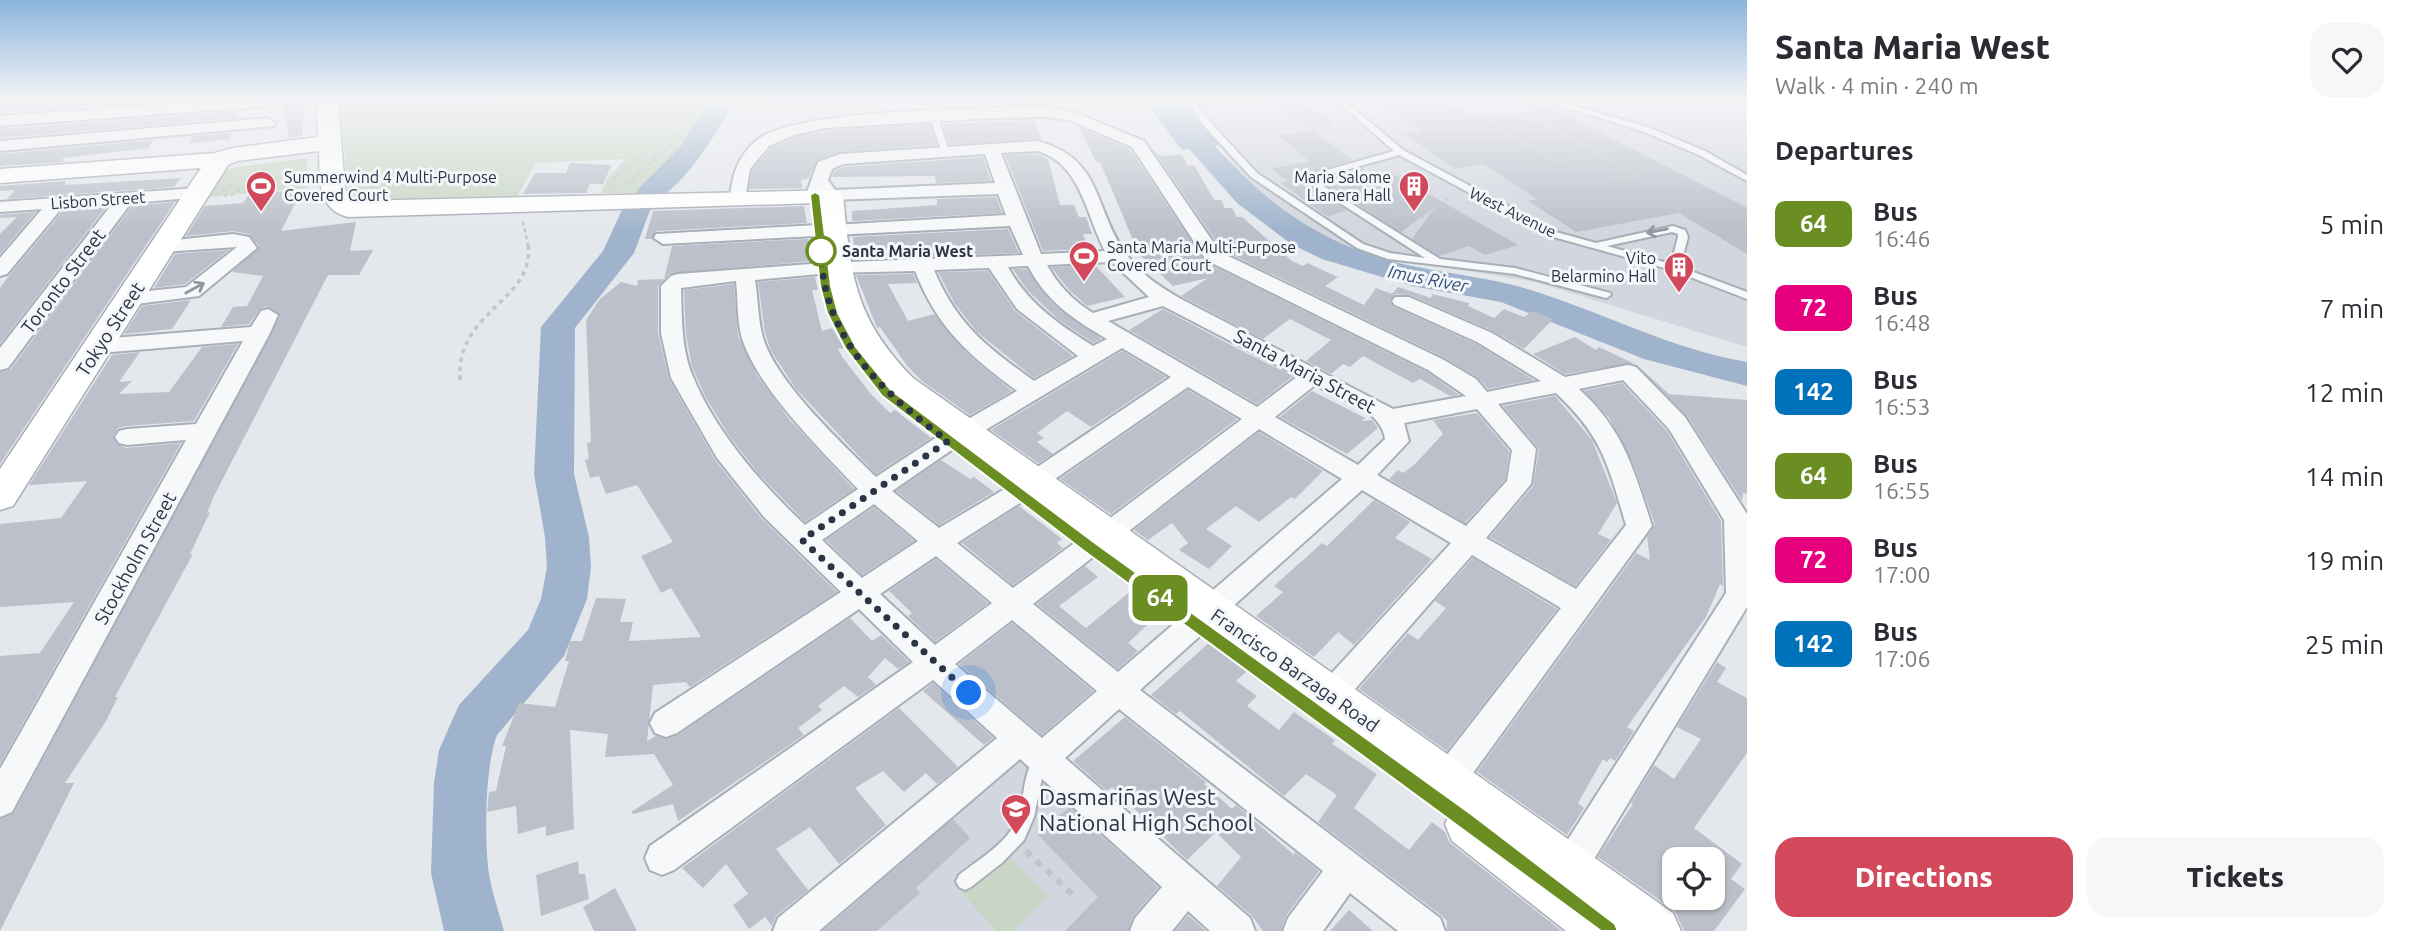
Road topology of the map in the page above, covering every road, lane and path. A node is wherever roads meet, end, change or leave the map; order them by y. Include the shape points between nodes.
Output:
1 (30, 143) edge
2 (265, 143) edge
3 (322, 143) edge
4 (323, 143) edge
5 (670, 143) edge
6 (763, 143) edge
7 (944, 143) edge
8 (1137, 143) edge
9 (1225, 143) edge
10 (1390, 143) edge
11 (1524, 143) edge
12 (1581, 143) edge
13 (1680, 143) edge
14 (0, 146) edge
15 (323, 147) junction
16 (991, 149) junction
17 (1533, 149) junction
18 (1528, 150) dead end
19 (945, 151) junction
20 (1565, 151) dead end
21 (1400, 152) junction
22 (1600, 154) junction
23 (657, 157) junction
24 (263, 158) junction
25 (1577, 159) junction
26 (219, 160) junction
27 (1348, 167) junction
28 (0, 176) edge
29 (1365, 176) dead end
30 (1747, 178) edge
31 (1611, 179) dead end
32 (1006, 188) junction
33 (241, 190) junction
34 (822, 190) junction
35 (197, 193) junction
36 (738, 196) junction
37 (126, 198) junction
38 (606, 198) junction
39 (1452, 198) dead end
40 (1445, 200) dead end
41 (57, 203) junction
42 (0, 207) edge
43 (1419, 208) dead end
44 (521, 210) junction
45 (1430, 214) dead end
46 (1020, 220) junction
47 (825, 231) junction
48 (663, 238) dead end
49 (163, 246) junction
50 (1597, 246) junction
51 (1117, 256) junction
52 (1035, 260) junction
53 (996, 261) junction
54 (1439, 262) junction
55 (922, 264) junction
56 (1675, 268) junction
57 (830, 269) junction
58 (0, 270) edge
59 (745, 275) junction
60 (1606, 295) dead end
61 (1747, 296) edge
62 (1167, 298) junction
63 (129, 299) junction
64 (1402, 301) dead end
65 (1090, 320) junction
66 (1120, 340) junction
67 (100, 345) junction
68 (1093, 356) junction
69 (0, 363) edge
70 (1314, 375) junction
71 (1185, 378) junction
72 (460, 380) dead end
73 (1561, 384) junction
74 (1033, 391) junction
75 (1482, 400) junction
76 (1389, 418) junction
77 (1258, 421) junction
78 (205, 431) junction
79 (127, 437) dead end
80 (956, 437) junction
81 (1358, 479) junction
82 (1025, 487) junction
83 (875, 491) junction
84 (0, 497) edge
85 (802, 540) junction
86 (1098, 541) junction
87 (1464, 541) junction
88 (937, 542) junction
89 (860, 594) junction
90 (1012, 603) junction
91 (1579, 606) junction
92 (1204, 617) junction
93 (934, 663) junction
94 (1119, 691) junction
95 (1331, 695) junction
96 (666, 723) dead end
97 (1032, 748) junction
98 (1448, 779) junction
99 (0, 801) edge
100 (1015, 840) junction
101 (662, 858) dead end
102 (1570, 867) junction
103 (1346, 868) junction
104 (965, 881) dead end
105 (1186, 886) junction
106 (1075, 897) dead end
107 (791, 931) edge
108 (1148, 931) edge
109 (1237, 931) edge
110 (1301, 931) edge
111 (1427, 931) edge
112 (1608, 931) edge
113 (1655, 931) edge

1 - 14 street
2 - 24 street
3 - 15 street
4 - 15 street
5 - 23 path
6 - 36 street via 743,168
7 - 19 lane
8 - 75 street via 1213,256 1436,365 1468,384
9 - 54 lane via 1254,176 1360,246 1388,256
10 - 21 lane, West Avenue
11 - 17 path
12 - 22 path
13 - 30 lane
15 - 24 street
15 - 38 street via 333,189 343,208
15 - 44 street via 314,191 320,212 327,216
16 - 19 street, Santa Maria Street
16 - 32 street
16 - 51 street, Santa Maria Street via 1048,147 1067,156
17 - 18 path
17 - 25 path via 1555,162
19 - 34 street, Santa Maria Street via 840,159 824,166
20 - 25 path
21 - 27 lane
21 - 50 lane, West Avenue via 1553,234
22 - 25 path
22 - 31 path via 1636,175
23 - 38 path
23 - 38 path via 642,153 608,189 598,189
24 - 26 street
24 - 33 path via 251,192
26 - 28 street
26 - 35 street, Tokyo Street
27 - 29 lane
27 - 54 lane via 1313,177 1313,183
32 - 34 street
32 - 46 street
33 - 33 path via 229,186 218,194 229,196
34 - 36 street
34 - 47 street, Francisco Barzaga Road
35 - 37 street, Lisbon Street
35 - 49 street, Tokyo Street
36 - 38 street
37 - 41 street, Lisbon Street
37 - 69 street, Toronto Street
38 - 44 street
39 - 40 path
41 - 42 street, Lisbon Street
41 - 58 street
43 - 45 path via 1392,216 1402,223
44 - 72 path via 529,254 521,279 463,342 455,362
46 - 47 street
46 - 52 street
47 - 48 street
47 - 57 street, Francisco Barzaga Road
49 - 63 street, Tokyo Street
63 -> 49 street via 192,292 248,248 233,240
50 - 56 lane, West Avenue
56 -> 50 lane via 1684,237 1674,229
51 - 52 street
51 - 62 street, Santa Maria Street via 1138,279
52 - 53 street
52 - 65 street via 1059,299 1074,314
53 - 55 street
53 - 68 street via 1003,280 1025,309
54 - 60 lane via 1515,271
55 - 57 street
55 - 74 street via 934,297 957,331 971,347
56 - 61 lane, West Avenue
57 - 59 street
57 - 80 street, Francisco Barzaga Road via 833,313 851,348 887,393
59 - 83 street via 752,336 776,381 815,430
59 - 85 street via 674,282 672,333 682,378 729,458
62 - 65 street
62 - 70 street, Santa Maria Street
63 - 67 street, Tokyo Street
64 - 73 street via 1492,340
65 - 66 street
66 - 68 street
66 - 71 street
67 - 78 street, Stockholm Street via 264,324
67 - 84 street, Tokyo Street
68 - 74 street
70 - 76 street, Santa Maria Street
70 - 77 street
71 - 77 street
71 - 82 street
73 - 75 street
73 - 91 street via 1604,431 1639,526
73 - 102 street via 1628,372 1677,423 1737,519 1740,594
74 - 80 street
75 - 76 street
75 - 87 street via 1524,449 1519,484
76 - 81 street, Santa Maria Street via 1397,430 1397,441
77 - 81 street
77 - 86 street
78 - 79 street
78 - 99 street, Stockholm Street
80 - 82 street, Francisco Barzaga Road
80 - 83 street
81 - 87 street
81 - 92 street, Santa Maria Street
82 - 86 street, Francisco Barzaga Road
82 - 88 street
83 - 85 street
83 - 88 street
85 - 89 street
86 - 90 street
86 - 92 street, Francisco Barzaga Road
87 - 91 street
87 - 95 street
88 - 89 street
88 - 90 street
89 - 93 street
89 - 96 street
90 - 93 street
90 - 94 street
91 - 98 street
92 - 94 street, Santa Maria Street
92 - 95 street, Francisco Barzaga Road
92 - 112 street, Francisco Barzaga Road
93 - 97 street
93 - 101 street
94 - 97 street, Santa Maria Street
94 - 103 street
95 - 98 street, Francisco Barzaga Road
97 - 100 lane via 1035,766 1030,806
97 - 105 street
97 - 107 street, Santa Maria Street
98 - 102 street, Francisco Barzaga Road
100 - 104 lane
100 - 106 path
102 - 113 street, Francisco Barzaga Road
103 - 110 street
103 - 111 street
105 - 108 street
105 - 109 street

